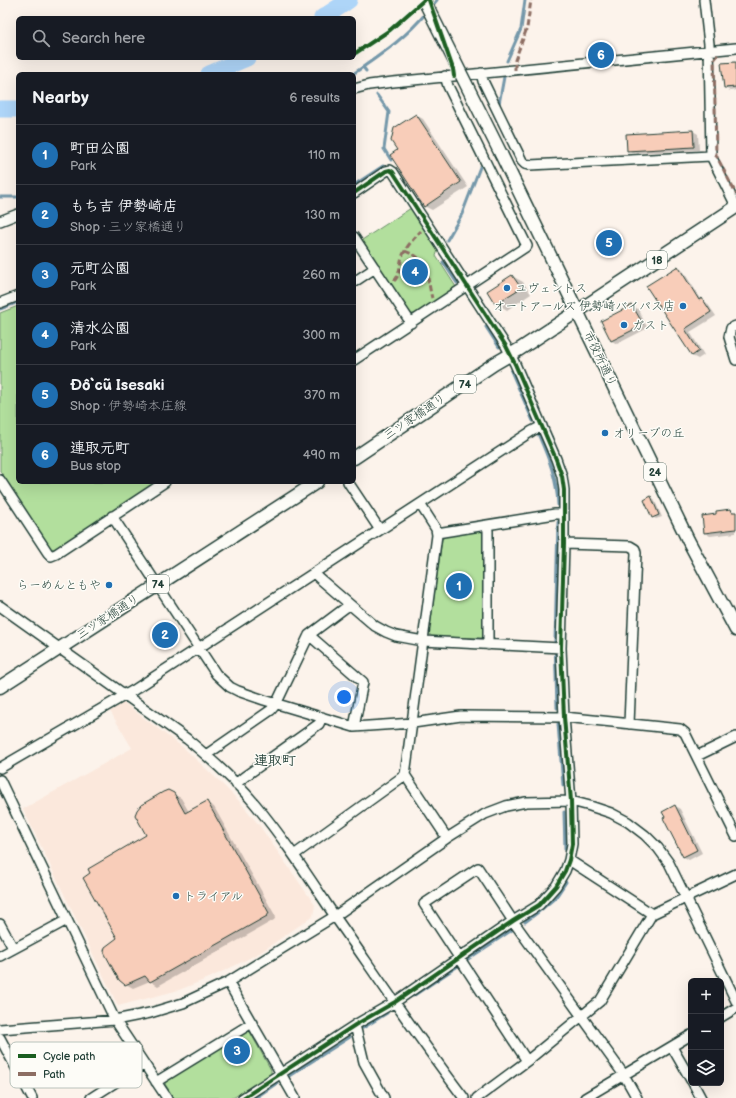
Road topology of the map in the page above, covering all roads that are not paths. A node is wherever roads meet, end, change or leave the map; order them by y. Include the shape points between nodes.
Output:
1 (424, 0) edge
2 (704, 0) edge
3 (736, 48) edge
4 (709, 50) junction
5 (481, 73) junction
6 (445, 76) junction
7 (356, 88) edge
8 (711, 156) junction
9 (356, 192) edge
10 (736, 206) edge
11 (16, 215) edge
12 (0, 221) edge
13 (356, 240) edge
14 (375, 268) junction
15 (356, 281) edge
16 (467, 286) junction
17 (16, 297) edge
18 (0, 303) edge
19 (577, 312) junction
20 (411, 323) junction
21 (736, 326) edge
22 (511, 355) junction
23 (356, 359) edge
24 (736, 360) edge
25 (542, 426) junction
26 (356, 457) edge
27 (0, 480) edge
28 (162, 484) edge
29 (313, 484) edge
30 (349, 484) edge
31 (420, 504) junction
32 (564, 514) junction
33 (112, 516) junction
34 (487, 525) junction
35 (380, 530) junction
36 (437, 532) junction
37 (564, 544) junction
38 (314, 573) junction
39 (157, 585) junction
40 (349, 604) junction
41 (0, 606) edge
42 (736, 630) edge
43 (309, 635) junction
44 (423, 641) junction
45 (488, 645) junction
46 (60, 648) junction
47 (561, 648) junction
48 (198, 649) junction
49 (0, 687) edge
50 (126, 695) junction
51 (276, 704) junction
52 (322, 717) junction
53 (564, 717) junction
54 (413, 723) junction
55 (629, 724) junction
56 (354, 727) junction
57 (736, 736) edge
58 (206, 755) junction
59 (697, 756) junction
60 (0, 768) edge
61 (405, 775) junction
62 (0, 780) edge
63 (236, 784) junction
64 (571, 801) junction
65 (736, 836) edge
66 (448, 838) junction
67 (294, 855) junction
68 (569, 860) junction
69 (736, 874) edge
70 (686, 898) junction
71 (652, 914) junction
72 (335, 916) junction
73 (67, 920) junction
74 (513, 921) junction
75 (0, 924) edge
76 (13, 948) junction
77 (0, 956) edge
78 (459, 958) junction
79 (228, 982) junction
80 (736, 1001) edge
81 (395, 1002) junction
82 (736, 1008) edge
83 (724, 1015) edge
84 (582, 1016) junction
85 (115, 1020) junction
86 (252, 1022) junction
87 (354, 1025) junction
88 (0, 1029) edge
89 (688, 1037) edge
90 (0, 1038) edge
91 (130, 1042) edge
92 (672, 1047) junction
93 (10, 1057) edge
94 (142, 1061) edge
95 (527, 1061) junction
96 (144, 1064) joint
97 (280, 1073) junction
98 (624, 1075) junction
99 (688, 1075) edge
100 (156, 1082) junction
101 (695, 1086) edge
102 (27, 1088) edge
103 (107, 1088) edge
104 (32, 1098) edge
105 (91, 1098) edge
106 (167, 1098) edge
107 (242, 1098) edge
108 (295, 1098) edge
109 (384, 1098) edge
110 (464, 1098) edge
111 (477, 1098) edge
112 (585, 1098) edge
113 (637, 1098) edge
114 (701, 1098) edge

1 - 19 main road, 市役所通り, bridge
2 - 4 street
3 - 4 street
4 - 5 street
4 - 8 street
5 - 6 street
5 - 8 street via 486,88 525,164
6 - 7 street
6 - 16 street via 527,246
8 - 10 street
9 - 16 street via 386,171 393,172
10 - 19 main road, 18
11 - 12 street
13 - 14 street
14 - 15 street
14 - 20 street
16 - 20 street
16 - 22 street
17 - 18 street
19 - 22 main road, 三ツ家橋通り / 74
19 - 42 main road, 市役所通り / 24 via 685,533
20 - 23 street
21 - 24 street via 731,328 729,337
22 - 25 street
22 - 26 main road, 三ツ家橋通り / 74
25 - 31 street
25 - 32 street via 562,476
27 - 33 street via 51,556
28 - 33 street
29 - 39 main road, 三ツ家橋通り / 74
30 - 35 street
31 - 35 street
31 - 36 street
32 - 34 street
32 - 37 street
33 - 39 street
34 - 36 street
34 - 45 street
35 - 38 street
36 - 44 street
37 - 47 street
37 - 55 street via 630,546 635,549
38 - 40 street
38 - 48 street
39 - 46 main road, 三ツ家橋通り / 74
39 - 48 street
40 - 43 street
40 - 44 street via 386,632 402,638
41 - 46 street
43 - 51 street
43 - 56 street via 363,682
44 - 45 street
44 - 54 street
45 - 47 street
46 - 49 main road, 三ツ家橋通り / 74
46 - 50 street
47 - 53 street
48 - 50 street
48 - 51 street via 216,674 230,687
50 - 58 street
50 - 60 street
51 - 52 street
51 - 58 street
52 - 56 street
52 - 63 street via 319,724
53 - 54 street via 462,716
53 - 55 street
53 - 64 street
54 - 56 street
54 - 61 street
55 - 59 street via 683,730
57 - 59 street
58 - 63 street
59 - 65 street
61 - 66 street
61 - 67 street
62 - 73 street
63 - 67 street
64 - 66 street via 526,802 506,806 485,814
64 - 68 street via 572,844
64 - 70 street via 611,813 645,835 669,863
66 - 72 street
67 - 72 street
68 - 71 street
68 - 74 street via 556,886 539,905
69 - 70 street
70 - 71 street
70 - 80 street
71 - 84 street via 600,1001
72 - 79 street
72 - 81 street
73 - 76 street
73 - 85 street
74 - 78 street
74 - 78 street via 478,868 424,904
74 - 84 street
75 - 76 street
76 - 77 street
78 - 81 street
78 - 95 street
79 - 85 street via 183,1003
79 - 86 street
81 - 87 street
81 - 110 street
82 - 83 street
84 - 95 street
84 - 98 street
85 - 88 street
85 - 91 street
86 - 97 street
86 - 100 street
87 - 97 street
87 - 109 street via 364,1062
89 - 92 street
90 - 93 street
92 - 98 street
92 - 99 street
94 - 96 street
95 - 111 street
96 - 100 street
97 - 107 street
97 - 108 street
98 - 112 street
98 - 113 street
100 - 106 street
101 - 114 street
102 - 104 street
103 - 105 street

